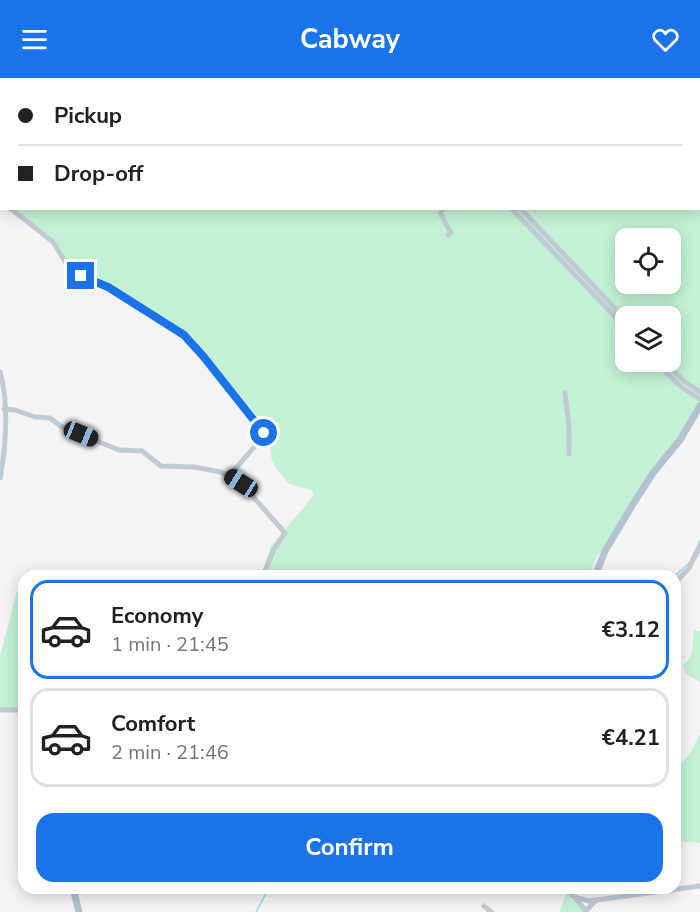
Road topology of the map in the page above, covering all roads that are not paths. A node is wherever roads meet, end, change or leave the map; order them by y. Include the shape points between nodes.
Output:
1 (12, 210) edge
2 (442, 210) edge
3 (513, 210) edge
4 (522, 210) edge
5 (448, 236) dead end
6 (614, 312) joint
7 (0, 372) edge
8 (666, 372) edge
9 (675, 372) edge
10 (700, 392) edge
11 (565, 393) dead end
12 (700, 399) edge
13 (700, 406) edge
14 (4, 409) junction
15 (568, 454) dead end
16 (230, 476) junction
17 (0, 478) edge
18 (700, 546) edge
19 (265, 570) edge
20 (597, 570) edge
21 (681, 577) edge
22 (0, 710) edge
23 (18, 710) edge
24 (700, 886) edge
25 (681, 889) edge
26 (74, 894) edge
27 (570, 894) edge
28 (644, 894) edge
29 (574, 897) junction
30 (595, 901) junction
31 (484, 906) dead end
32 (586, 911) edge
33 (79, 912) edge
34 (491, 912) edge

1 - 16 street via 52,242 71,271 108,287 192,342 264,430 263,437
2 - 5 street via 440,213 451,233
3 - 6 street
4 - 6 street
7 - 14 street
8 - 12 street
9 - 10 street
11 - 15 street
13 - 20 main road via 633,504
14 - 16 street via 50,418 62,427 119,450 142,451 161,466 212,469
14 - 17 street
16 - 19 street via 248,490 285,533
18 - 21 street
22 - 23 street
24 - 25 street
26 - 33 main road
27 - 29 street
28 - 30 street
29 - 30 street
29 - 32 street
30 - 32 street
31 - 34 street

